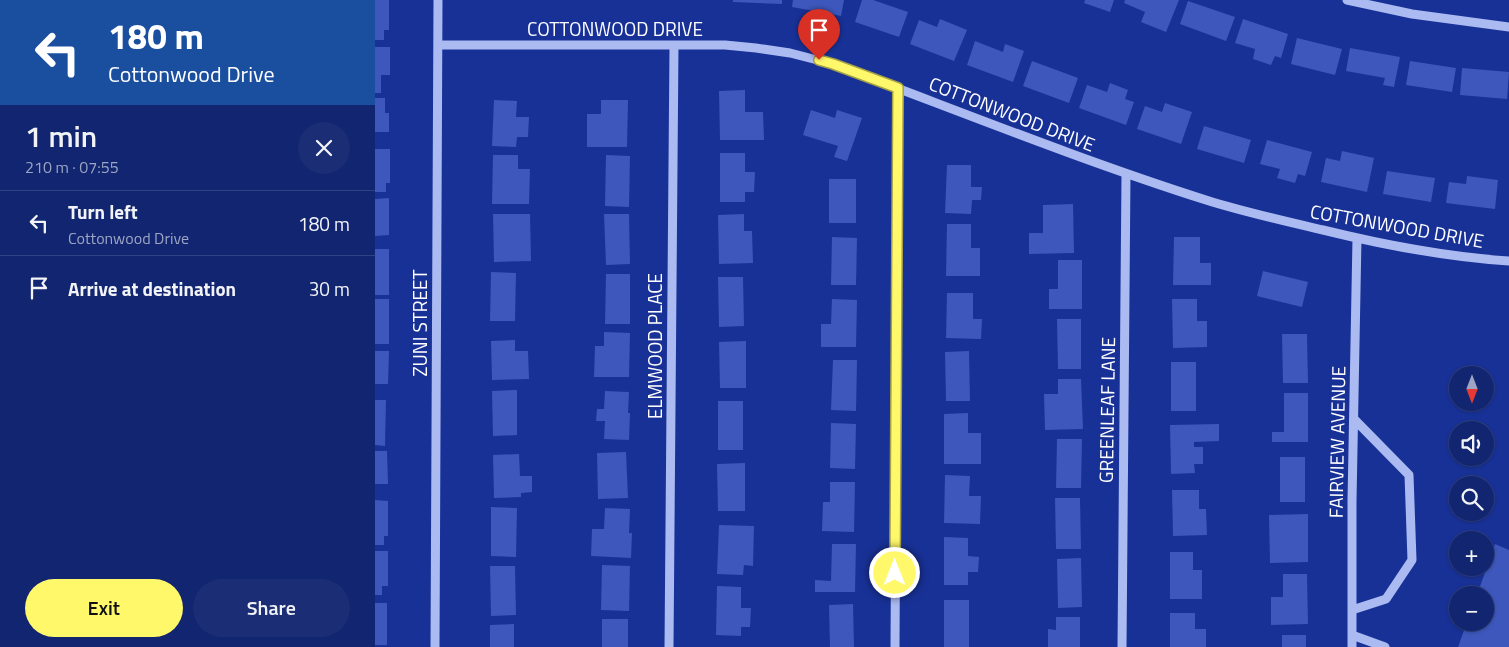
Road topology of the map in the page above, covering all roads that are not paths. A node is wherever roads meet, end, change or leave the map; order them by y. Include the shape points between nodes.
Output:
1 (438, 0) edge
2 (1347, 0) edge
3 (1509, 27) edge
4 (438, 44) junction
5 (674, 45) junction
6 (898, 88) junction
7 (1126, 174) junction
8 (1357, 238) junction
9 (1509, 261) edge
10 (1354, 419) junction
11 (1352, 610) junction
12 (1352, 635) junction
13 (435, 647) edge
14 (669, 647) edge
15 (895, 647) edge
16 (1122, 647) edge
17 (1352, 647) edge
18 (1385, 647) edge

1 - 4 street, ZUNI STREET
2 - 3 street via 1412,14
4 - 5 street, COTTONWOOD DRIVE
4 - 13 street, ZUNI STREET
5 - 6 street, COTTONWOOD DRIVE via 725,45 790,53 833,64
5 - 14 street, ELMWOOD PLACE
6 - 7 street, COTTONWOOD DRIVE
6 - 15 street
7 - 8 street, COTTONWOOD DRIVE via 1261,215
7 - 16 street, GREENLEAF LANE
8 - 9 street, COTTONWOOD DRIVE via 1444,255
8 - 10 street, FAIRVIEW AVENUE
10 - 11 street, FAIRVIEW AVENUE
10 - 11 street via 1409,475 1412,560 1386,599
11 - 12 street, FAIRVIEW AVENUE
12 - 17 street, FAIRVIEW AVENUE
12 - 18 street

